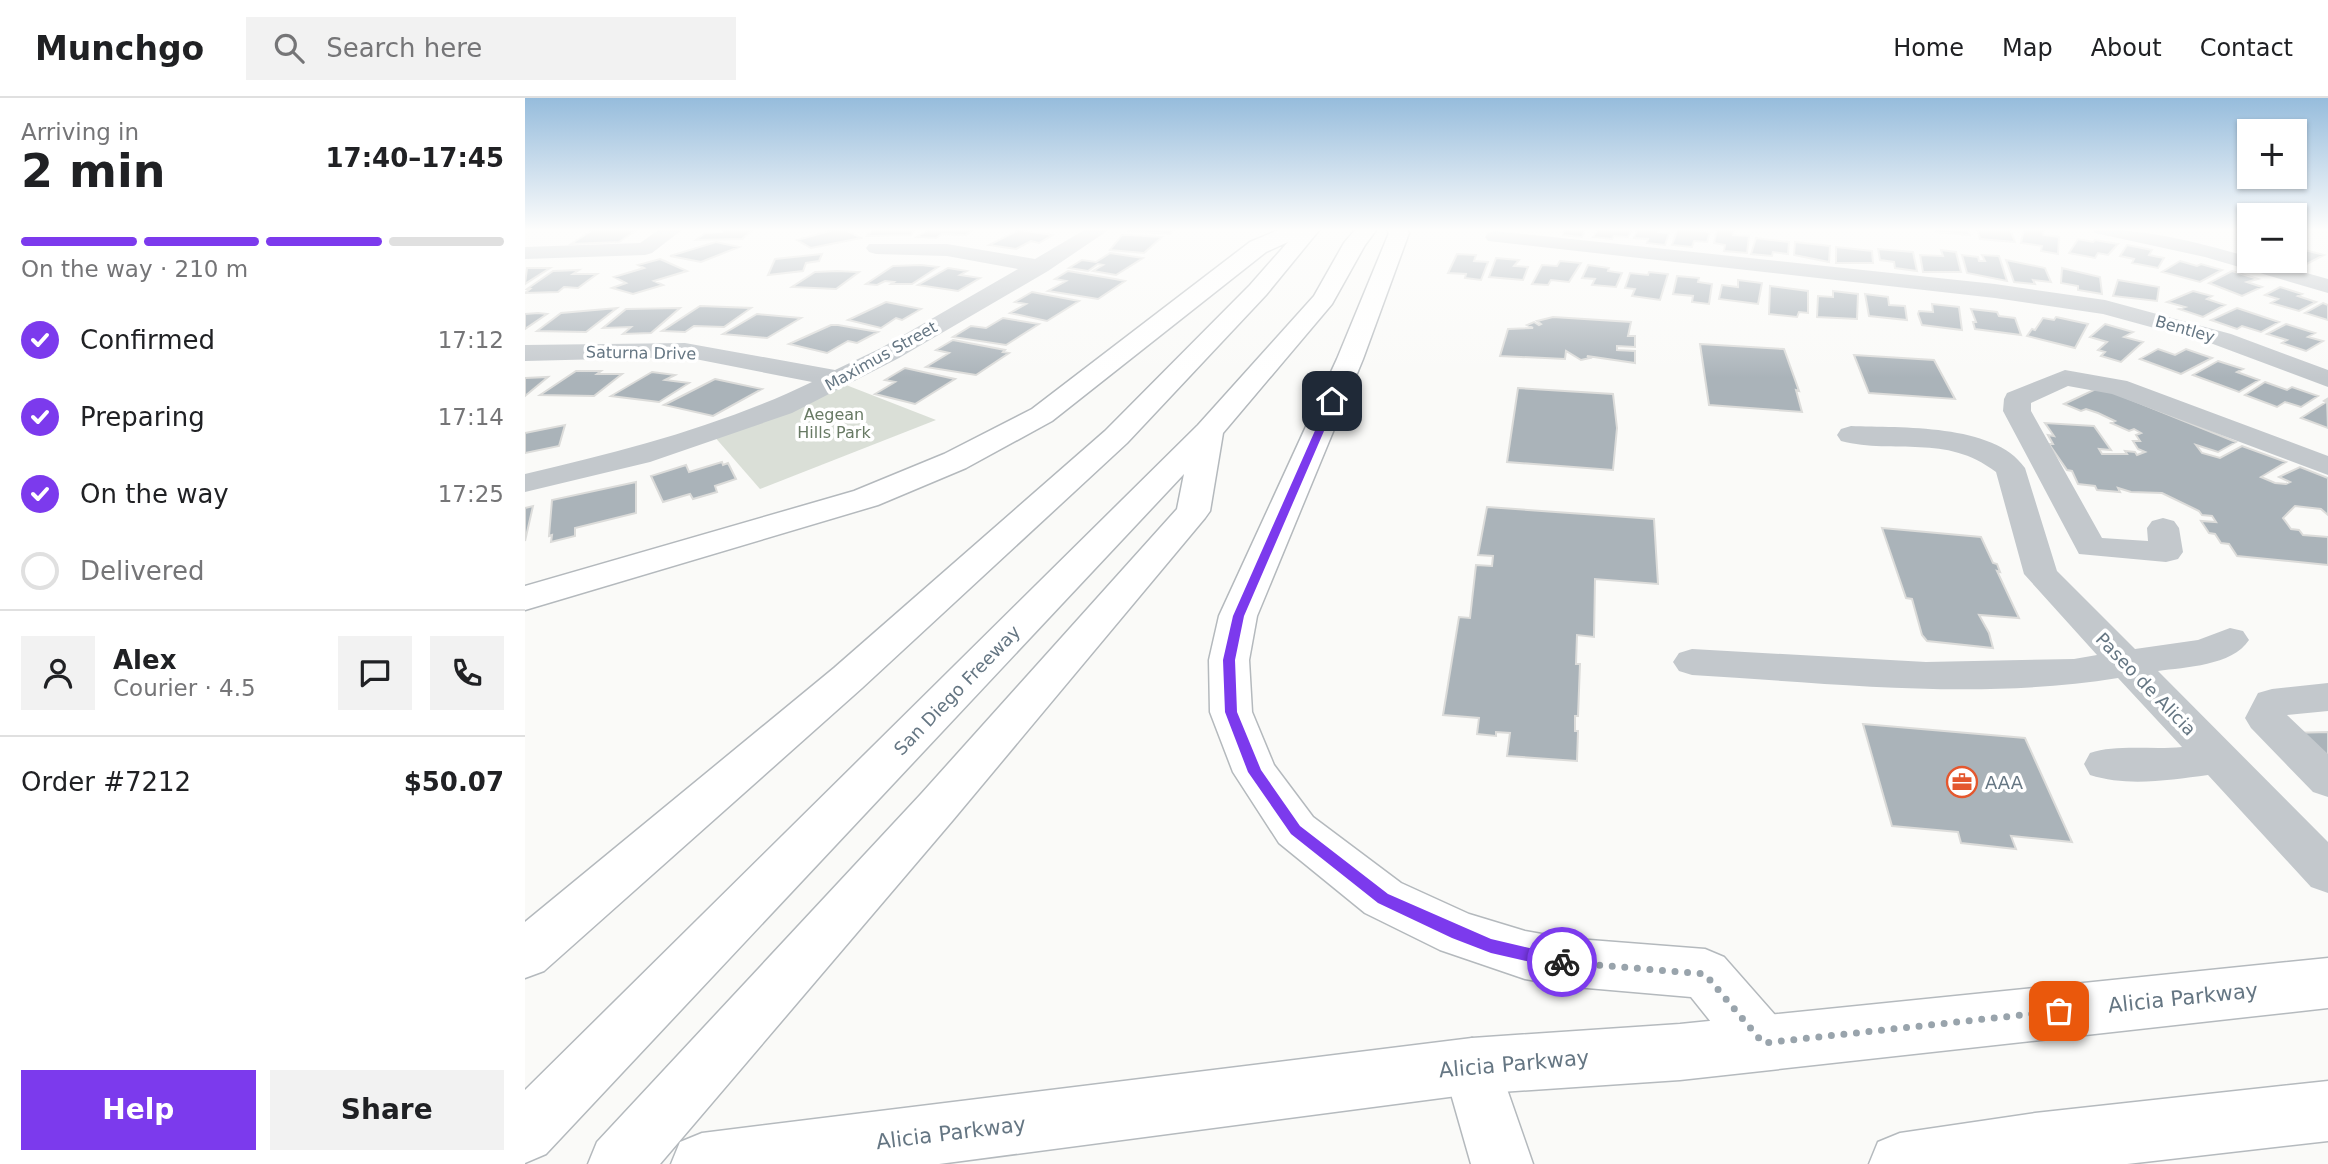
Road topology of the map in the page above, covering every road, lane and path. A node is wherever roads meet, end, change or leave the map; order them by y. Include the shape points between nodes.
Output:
1 (1017, 279) edge
2 (1217, 279) edge
3 (1267, 279) edge
4 (1335, 279) edge
5 (1381, 279) edge
6 (1882, 279) edge
7 (2302, 279) edge
8 (2328, 286) edge
9 (525, 353) edge
10 (839, 379) junction
11 (2328, 379) edge
12 (1208, 431) junction
13 (1851, 435) dead end
14 (2328, 466) edge
15 (525, 483) edge
16 (2163, 528) dead end
17 (2032, 544) junction
18 (2091, 547) junction
19 (525, 598) edge
20 (2230, 639) dead end
21 (1692, 662) dead end
22 (2126, 662) junction
23 (2328, 697) edge
24 (2218, 758) junction
25 (2105, 764) dead end
26 (2328, 780) edge
27 (2328, 873) edge
28 (525, 954) edge
29 (2328, 982) edge
30 (1763, 1043) junction
31 (1472, 1066) junction
32 (2328, 1111) edge
33 (525, 1133) edge
34 (619, 1164) edge
35 (702, 1164) edge
36 (1502, 1164) edge
37 (1901, 1164) edge

1 - 10 street, Maximus Street
2 - 19 main road via 1042,415 955,461 866,498
3 - 28 main road via 1116,438 848,678
4 - 12 main road, San Diego Freeway via 1324,299
5 - 30 main road via 1238,616 1229,660 1231,712 1255,772 1296,830 1383,898 1458,934 1525,955 1705,974
6 - 11 street, Bentley via 2105,307 2222,340
7 - 8 street
9 - 10 street, Saturna Drive via 685,350
10 - 15 street, Maximus Street via 782,407 686,442
12 - 33 main road, San Diego Freeway
12 - 34 main road via 1193,510
13 - 17 street, Paseo de Alicia via 1954,441 2000,459 2010,468
14 - 18 street via 2118,387 2065,378 2017,398 2017,411
16 - 18 street via 2166,552
17 - 18 street
17 - 22 street, Paseo de Alicia via 2041,574
20 - 22 street via 2205,651
21 - 22 street via 1926,675 2074,671
22 - 24 street, Paseo de Alicia
23 - 26 street via 2273,703 2265,718
24 - 25 street via 2153,766
24 - 27 street, Paseo de Alicia
29 - 30 main road, Alicia Parkway
30 - 31 main road, Alicia Parkway
31 - 35 main road, Alicia Parkway
31 - 36 main road
32 - 37 main road

